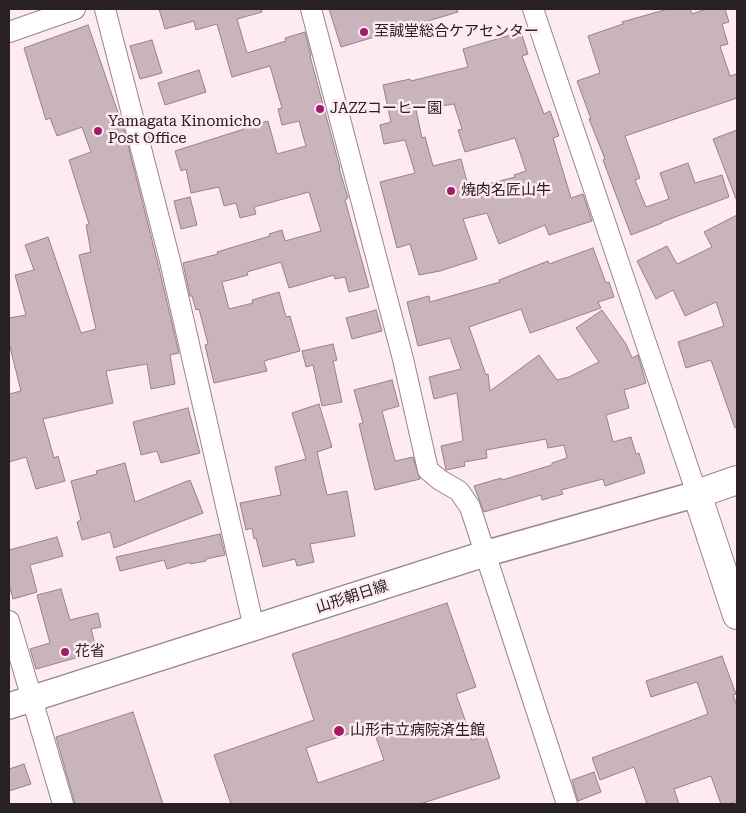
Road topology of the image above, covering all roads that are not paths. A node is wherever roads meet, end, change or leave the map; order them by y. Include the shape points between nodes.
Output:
1 (75, 9) edge
2 (105, 9) edge
3 (311, 9) edge
4 (533, 9) edge
5 (9, 32) edge
6 (737, 480) edge
7 (697, 494) junction
8 (484, 554) junction
9 (737, 615) edge
10 (9, 621) edge
11 (254, 628) junction
12 (32, 698) junction
13 (9, 706) edge
14 (63, 804) edge
15 (567, 804) edge

1 - 5 street
2 - 11 street via 170,261
3 - 8 street via 403,359 428,470 459,491 470,507
4 - 7 street
6 - 7 highway
7 - 8 main road, 山形朝日線
7 - 9 highway
8 - 11 main road, 山形朝日線
8 - 15 street
10 - 12 street
11 - 12 main road, 山形朝日線
12 - 13 main road, 山形朝日線
12 - 14 street

